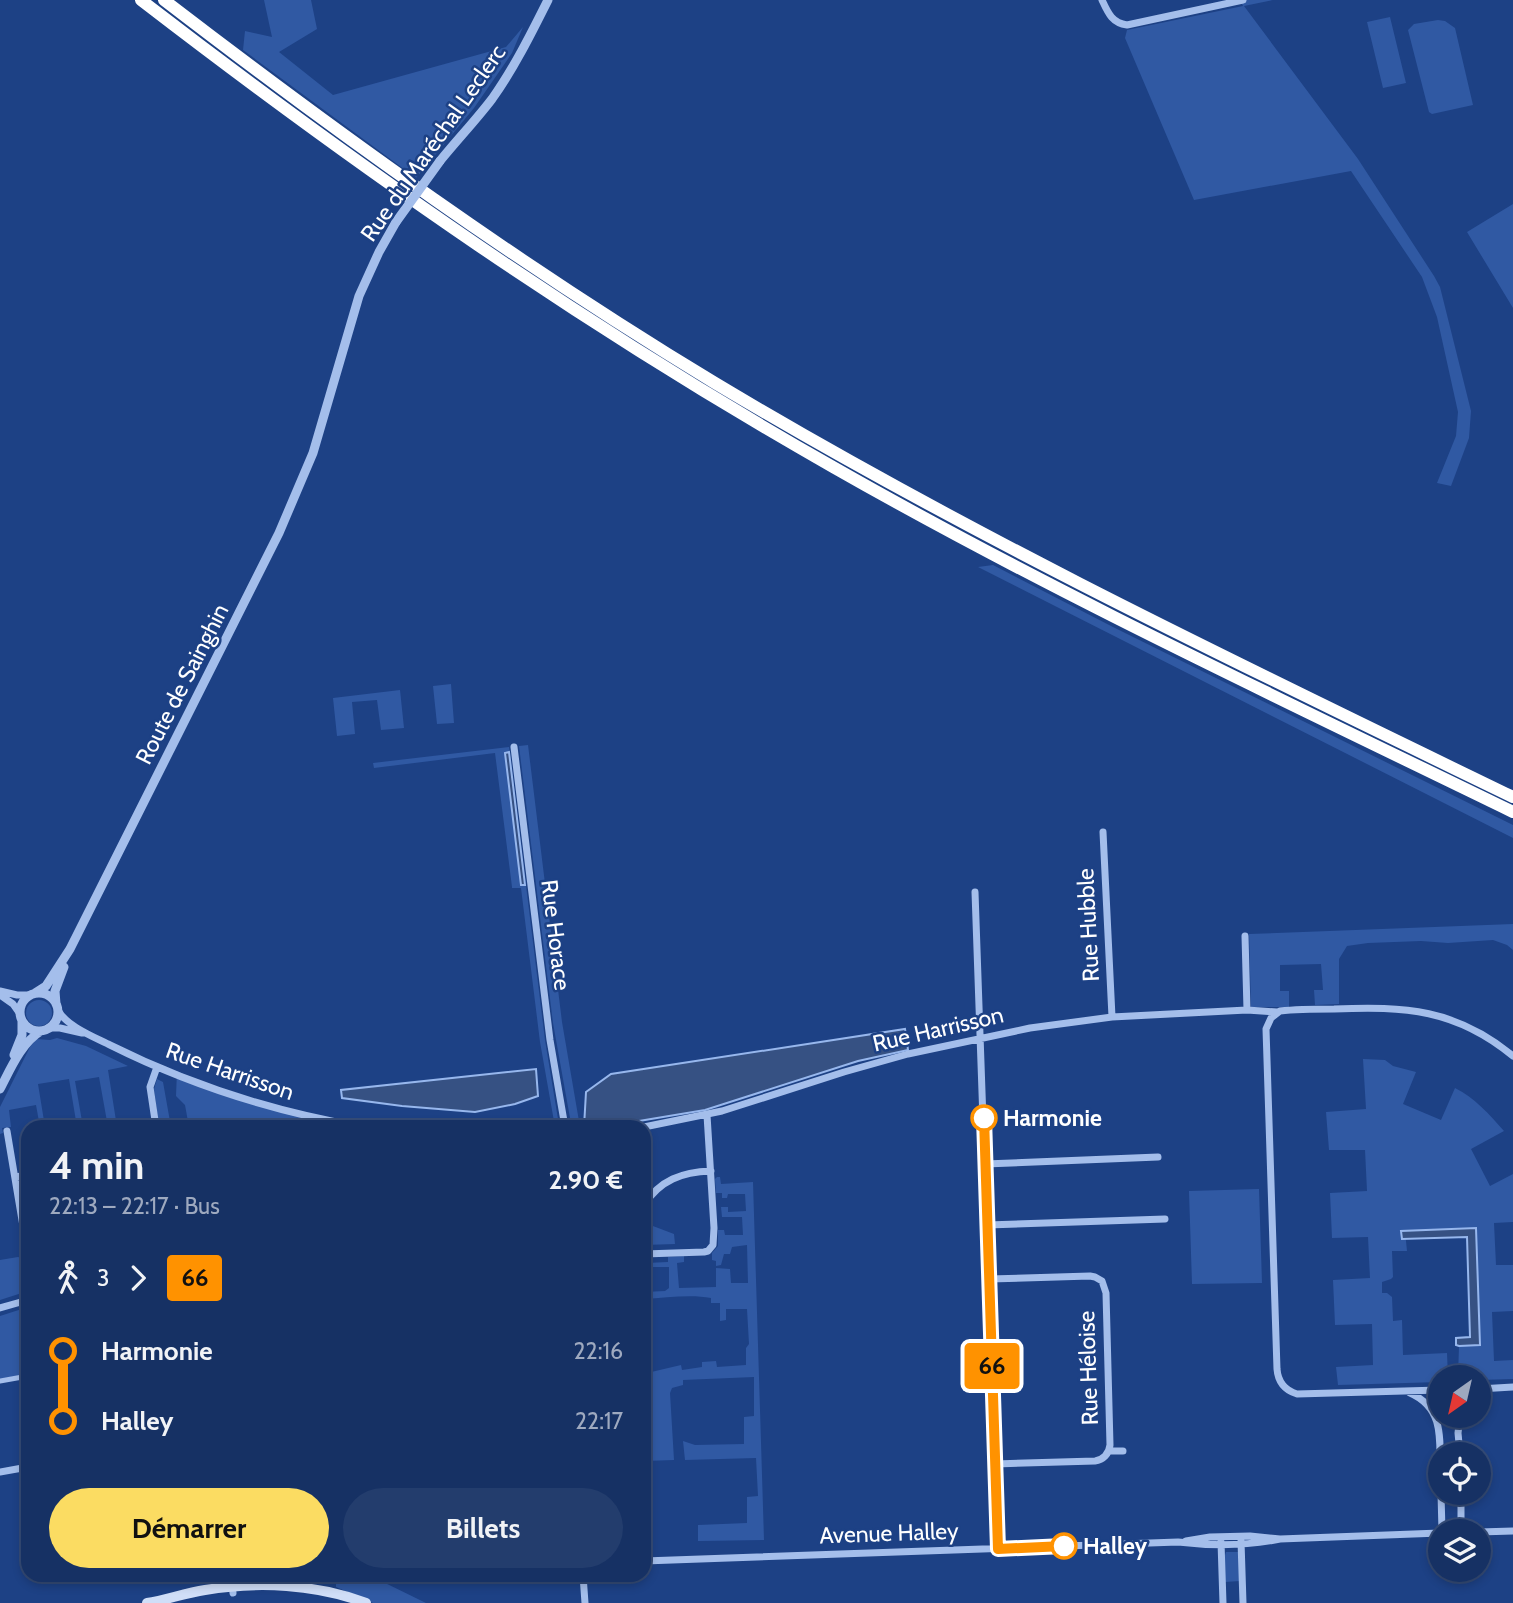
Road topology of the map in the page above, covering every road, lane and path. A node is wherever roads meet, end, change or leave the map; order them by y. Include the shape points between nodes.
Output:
1 (141, 0) edge
2 (164, 0) edge
3 (548, 0) edge
4 (1102, 0) edge
5 (1243, 0) edge
6 (320, 432) joint
7 (514, 747) dead end
8 (1513, 797) edge
9 (1513, 812) edge
10 (1103, 832) dead end
11 (975, 891) dead end
12 (1245, 936) dead end
13 (70, 949) junction
14 (0, 993) edge
15 (33, 994) junction
16 (57, 1007) junction
17 (1247, 1010) junction
18 (1277, 1012) junction
19 (21, 1017) junction
20 (1112, 1017) junction
21 (45, 1029) junction
22 (91, 1036) junction
23 (981, 1038) junction
24 (1513, 1056) edge
25 (157, 1067) junction
26 (8, 1073) junction
27 (0, 1089) edge
28 (707, 1115) junction
29 (155, 1120) edge
30 (324, 1120) edge
31 (564, 1120) edge
32 (651, 1126) edge
33 (7, 1131) dead end
34 (1158, 1157) dead end
35 (985, 1164) junction
36 (711, 1171) junction
37 (21, 1176) edge
38 (15, 1177) junction
39 (651, 1196) edge
40 (21, 1213) edge
41 (1165, 1219) dead end
42 (987, 1225) junction
43 (651, 1254) edge
44 (989, 1279) junction
45 (21, 1302) edge
46 (0, 1308) edge
47 (21, 1377) edge
48 (0, 1381) edge
49 (1513, 1387) edge
50 (1491, 1389) edge
51 (1428, 1390) edge
52 (1399, 1391) junction
53 (1440, 1442) edge
54 (1109, 1451) junction
55 (1123, 1451) dead end
56 (995, 1464) junction
57 (21, 1469) edge
58 (0, 1472) edge
59 (1513, 1531) edge
60 (1491, 1532) edge
61 (1428, 1533) edge
62 (1226, 1536) junction
63 (1236, 1536) junction
64 (1280, 1539) junction
65 (1178, 1542) junction
66 (1241, 1544) junction
67 (1220, 1545) junction
68 (998, 1549) junction
69 (651, 1561) edge
70 (232, 1582) edge
71 (583, 1582) edge
72 (233, 1590) junction
73 (147, 1603) edge
74 (346, 1603) edge
75 (366, 1603) edge
76 (584, 1603) edge
77 (1223, 1603) edge
78 (1243, 1603) edge

1 - 9 highway via 446,225 743,415 1063,591
2 - 8 highway via 485,235 740,398 1034,561
3 - 6 street, Rue du Maréchal Leclerc, bridge via 503,83 440,161 379,252 359,296
4 - 5 street via 1111,18 1127,25
6 - 13 street, Route de Sainghin via 270,554
7 - 31 street, Rue Horace
10 - 20 street, Rue Hubble
11 - 23 street
12 - 17 street
13 - 15 street, Route de Sainghin via 46,986
13 - 16 street, Route de Sainghin via 55,991
14 - 15 street
14 - 19 street
15 - 16 street via 49,996
15 - 19 street via 22,1003
16 - 21 street via 56,1021
16 - 22 street, Rue Harrisson via 65,1020
17 - 18 street, Rue Harrisson
17 - 20 street, Rue Harrisson
18 - 24 street, Rue Harrisson via 1375,1007 1422,1012 1465,1026
18 - 52 street via 1265,1038 1279,1378 1286,1389 1297,1394
19 - 21 street via 32,1029
19 - 26 street via 22,1035
20 - 23 street, Rue Harrisson
21 - 22 street, Rue Harrisson
21 - 26 street via 30,1040
22 - 25 street, Rue Harrisson
23 - 28 street, Rue Harrisson via 925,1049
23 - 35 street
25 - 29 street via 150,1087
25 - 30 street, Rue Harrisson via 259,1104
26 - 27 street
28 - 32 street, Rue Harrisson
28 - 36 street
33 - 38 street
34 - 35 street
35 - 42 street
36 - 39 street via 675,1177
36 - 43 street via 711,1249
37 - 38 street
38 - 40 street
41 - 42 street
42 - 44 street
44 - 54 street, Rue Héloise via 1086,1276 1102,1281 1106,1293
44 - 56 street
45 - 46 street
47 - 48 street
49 - 50 street
51 - 52 street
52 - 53 street via 1411,1393 1430,1407
54 - 55 street
54 - 56 street, Rue Héloise via 1095,1461
56 - 68 street
57 - 58 street
59 - 60 street
61 - 64 street, Avenue Halley
62 - 63 street, Avenue Halley
62 - 65 street, Avenue Halley
62 - 67 street
63 - 64 street, Avenue Halley
63 - 66 street
64 - 66 street, Avenue Halley
65 - 67 street, Avenue Halley
65 - 68 street, Avenue Halley
66 - 67 street, Avenue Halley
66 - 78 street
67 - 77 street
68 - 69 street, Avenue Halley
70 - 72 street
71 - 76 street
72 - 73 main road via 203,1590
72 - 74 main road via 292,1593
72 - 75 main road via 295,1587

